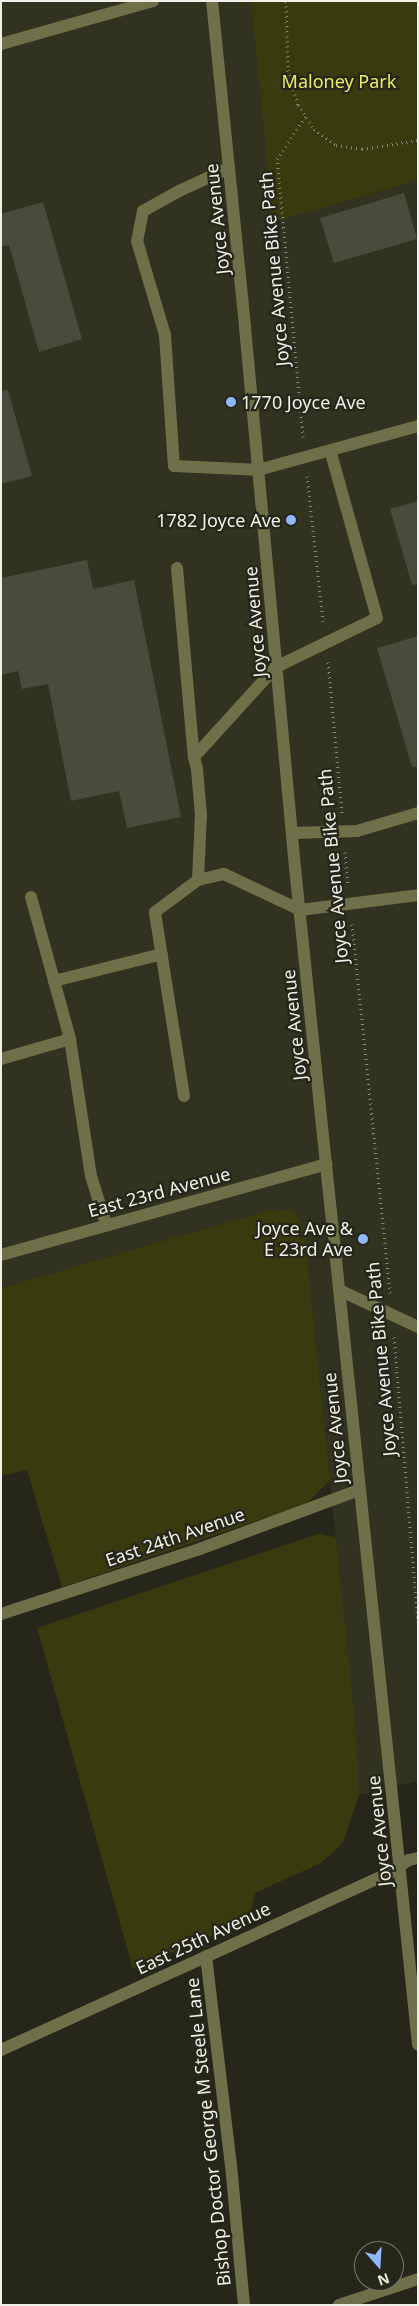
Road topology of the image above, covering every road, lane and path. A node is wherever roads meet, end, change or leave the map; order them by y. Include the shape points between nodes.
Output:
1 (153, 1) edge
2 (212, 1) edge
3 (286, 1) edge
4 (1, 44) edge
5 (306, 116) junction
6 (418, 140) edge
7 (229, 168) junction
8 (418, 426) edge
9 (330, 450) junction
10 (304, 457) junction
11 (258, 470) junction
12 (177, 568) dead end
13 (326, 643) junction
14 (276, 667) junction
15 (194, 757) junction
16 (418, 813) edge
17 (343, 832) junction
18 (292, 834) junction
19 (198, 880) junction
20 (418, 895) edge
21 (31, 897) dead end
22 (350, 904) junction
23 (300, 910) junction
24 (162, 954) junction
25 (54, 981) junction
26 (70, 1039) junction
27 (1, 1059) edge
28 (184, 1096) dead end
29 (327, 1164) junction
30 (106, 1224) junction
31 (1, 1255) edge
32 (339, 1290) junction
33 (393, 1315) junction
34 (418, 1326) edge
35 (359, 1490) junction
36 (1, 1614) edge
37 (418, 1622) edge
38 (418, 1858) edge
39 (400, 1865) junction
40 (206, 1956) junction
41 (418, 2045) edge
42 (1, 2050) edge
43 (418, 2280) edge
44 (244, 2305) edge
45 (339, 2305) edge

1 - 4 street
2 - 7 street, Joyce Avenue
3 - 5 path via 288,70 298,106
5 - 6 path via 314,129 336,145 362,149
5 - 10 path, Joyce Avenue Bike Path via 277,159
7 - 11 street, Joyce Avenue
7 - 11 street via 143,211 137,241 165,335 174,466
8 - 9 street
9 - 10 street
9 - 13 street via 377,618
10 - 11 street
10 - 13 path, Joyce Avenue Bike Path
11 - 14 street, Joyce Avenue
12 - 15 street
13 - 14 street
13 - 17 path, Joyce Avenue Bike Path
14 - 15 street
14 - 18 street, Joyce Avenue
15 - 19 street via 201,815
16 - 17 street
17 - 18 street
17 - 22 path, Joyce Avenue Bike Path
18 - 23 street, Joyce Avenue
19 - 23 street via 224,874
19 - 24 street via 155,912
20 - 22 street
21 - 25 street
22 - 23 street
22 - 33 path, Joyce Avenue Bike Path
23 - 29 street, Joyce Avenue
24 - 25 street
24 - 28 street
25 - 26 street
26 - 27 street
26 - 30 street via 91,1176
29 - 30 street, East 23rd Avenue
29 - 32 street, Joyce Avenue
30 - 31 street, East 23rd Avenue
32 - 33 street
32 - 35 street, Joyce Avenue
33 - 34 street
33 - 37 path, Joyce Avenue Bike Path
35 - 36 street, East 24th Avenue via 197,1550
35 - 39 street, Joyce Avenue
38 - 39 street, East 25th Avenue
39 - 40 street, East 25th Avenue
39 - 41 street, Joyce Avenue
40 - 42 street, East 25th Avenue
40 - 44 street, Bishop Doctor George M Steele Lane
43 - 45 street

